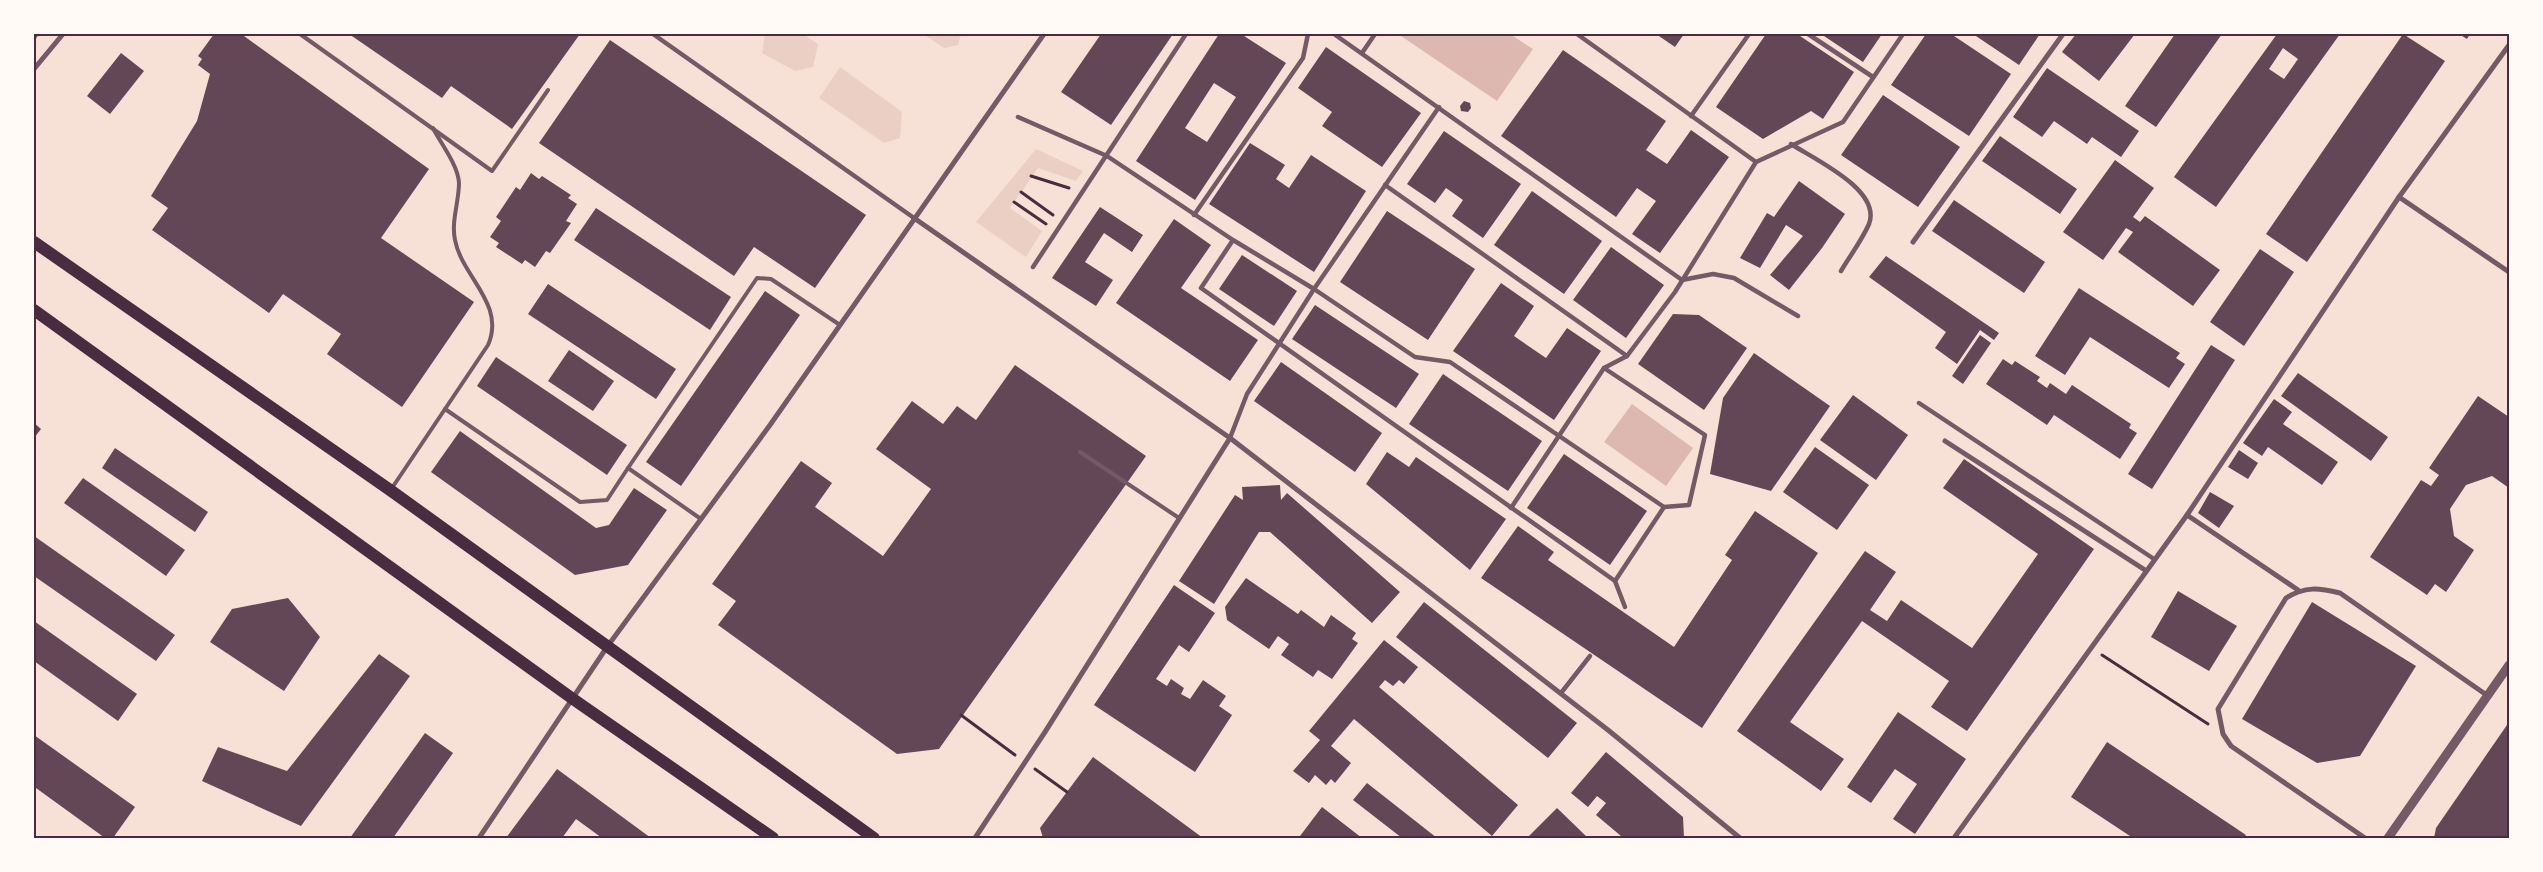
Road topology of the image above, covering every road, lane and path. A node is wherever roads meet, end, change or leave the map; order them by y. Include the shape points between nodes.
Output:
1 (36, 34) edge
2 (63, 34) edge
3 (300, 34) edge
4 (653, 34) edge
5 (1044, 34) edge
6 (1186, 34) edge
7 (1308, 34) edge
8 (1334, 34) edge
9 (1376, 34) edge
10 (1577, 34) edge
11 (1749, 34) edge
12 (1808, 34) edge
13 (1903, 34) edge
14 (2063, 34) edge
15 (34, 37) edge
16 (2509, 45) edge
17 (1362, 53) junction
18 (34, 70) edge
19 (1873, 77) junction
20 (548, 90) dead end
21 (1439, 107) junction
22 (1691, 116) junction
23 (1018, 117) dead end
24 (433, 128) junction
25 (1791, 144) junction
26 (1106, 156) junction
27 (1756, 162) junction
28 (1032, 176) dead end
29 (1385, 185) junction
30 (1069, 188) dead end
31 (1021, 192) dead end
32 (2399, 197) junction
33 (1014, 202) dead end
34 (1051, 214) dead end
35 (1194, 214) junction
36 (914, 218) junction
37 (1045, 224) dead end
38 (1233, 240) junction
39 (34, 242) edge
40 (1913, 242) dead end
41 (1033, 267) dead end
42 (1841, 270) dead end
43 (2509, 272) edge
44 (1682, 280) junction
45 (1314, 289) junction
46 (34, 310) edge
47 (1798, 316) dead end
48 (840, 325) junction
49 (1279, 344) junction
50 (1627, 356) junction
51 (1604, 368) junction
52 (1919, 403) dead end
53 (445, 409) junction
54 (1558, 437) junction
55 (1230, 438) junction
56 (1946, 441) dead end
57 (1080, 452) dead end
58 (628, 468) junction
59 (390, 490) junction
60 (1511, 508) junction
61 (1664, 508) junction
62 (2187, 516) junction
63 (1179, 518) junction
64 (701, 519) junction
65 (2154, 559) junction
66 (2145, 570) junction
67 (1615, 581) junction
68 (2298, 590) junction
69 (1625, 607) dead end
70 (608, 647) junction
71 (2092, 648) junction
72 (1590, 656) dead end
73 (2509, 665) edge
74 (1561, 693) junction
75 (2488, 696) junction
76 (573, 699) junction
77 (2223, 734) junction
78 (478, 838) edge
79 (773, 838) edge
80 (874, 838) edge
81 (975, 838) edge
82 (1740, 838) edge
83 (1954, 838) edge
84 (2366, 838) edge
85 (2388, 838) edge

1 - 15 street
2 - 18 street
3 - 24 lane
4 - 36 street
5 - 36 street
6 - 26 street
7 - 35 street via 1303,58
8 - 17 street
9 - 17 street
10 - 22 street
11 - 22 street
12 - 19 street
13 - 19 street
14 - 40 street
16 - 32 street
17 - 21 street
19 - 25 street via 1843,122
20 - 24 lane via 492,171
21 - 29 street
21 - 44 street
22 - 27 street
23 - 26 street
24 - 53 lane via 459,182 455,241 486,300 493,321 488,345
25 - 27 street
25 - 42 street via 1857,186 1869,204 1869,223
26 - 35 street
26 - 41 street
27 - 44 street
28 - 30 path
29 - 45 street
29 - 50 street
31 - 34 path
32 - 43 street
32 - 62 street
33 - 37 path
35 - 38 street
36 - 48 street
36 - 55 street
38 - 45 street
38 - 49 street via 1201,288
39 - 59 main road
44 - 47 street via 1713,274 1734,278
44 - 50 street
45 - 49 street
45 - 54 street via 1415,357 1450,362
46 - 76 main road
48 - 58 lane via 771,279 757,278
48 - 64 street
49 - 55 street via 1247,394
49 - 60 street
50 - 51 street
51 - 54 street
51 - 61 street via 1704,436 1689,505
52 - 65 street
53 - 58 lane via 580,502 607,500
53 - 59 lane
54 - 60 street
54 - 61 street
55 - 63 street
55 - 74 street
56 - 66 street
57 - 63 lane
58 - 64 lane
59 - 70 main road
60 - 67 street
61 - 67 street
62 - 65 street
62 - 68 street
63 - 81 street
64 - 70 street
65 - 66 street
66 - 71 street
67 - 69 street
68 - 75 street via 2315,588 2340,593
68 - 77 street via 2286,598 2218,709
70 - 76 street
70 - 80 main road
71 - 77 path
71 - 83 street
72 - 74 street
73 - 75 street
74 - 82 street
75 - 85 street
76 - 78 street
76 - 79 main road
77 - 84 street via 2231,746

